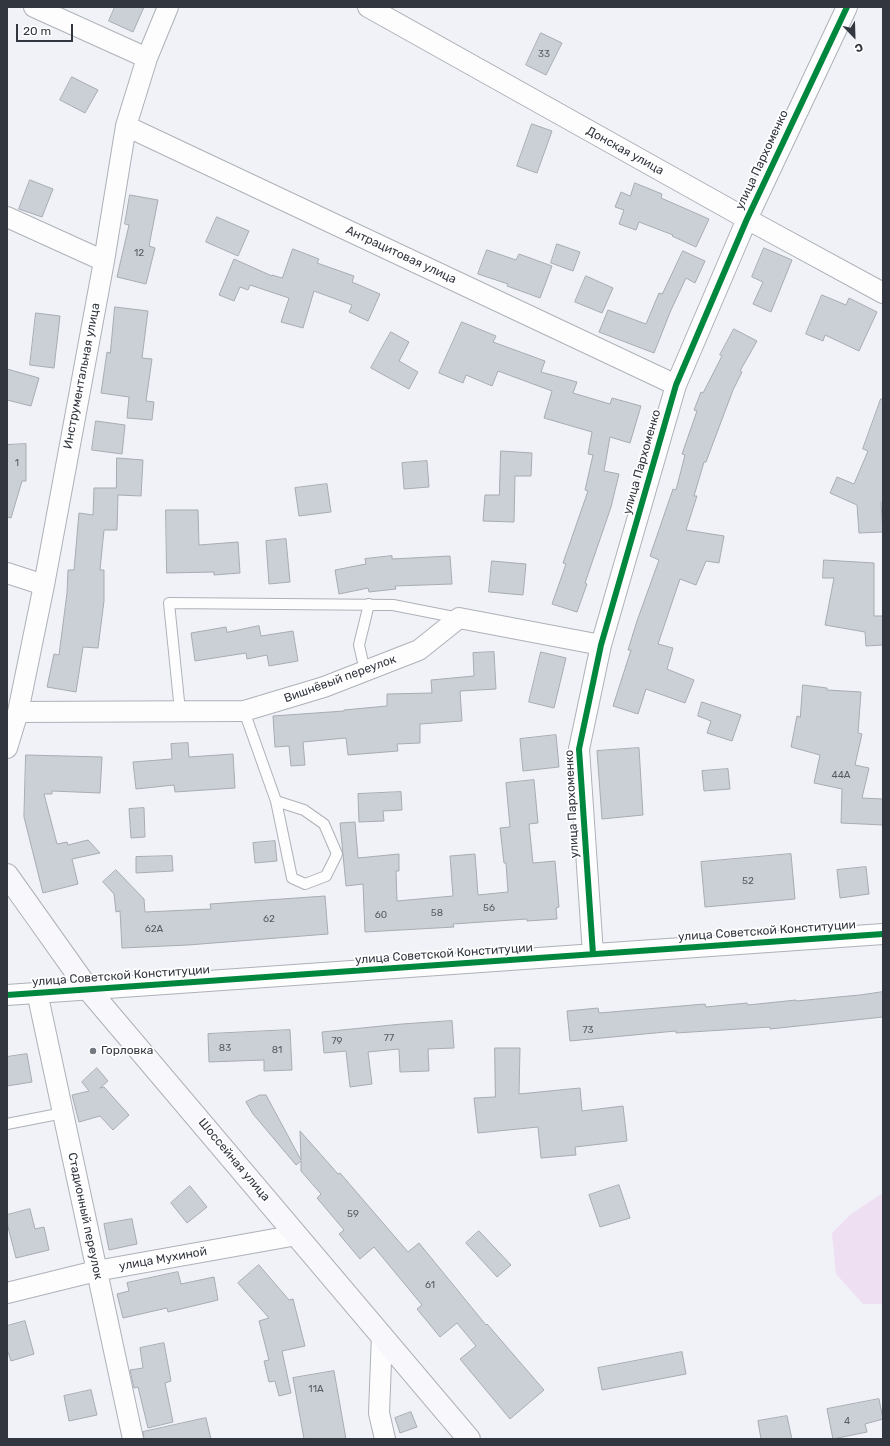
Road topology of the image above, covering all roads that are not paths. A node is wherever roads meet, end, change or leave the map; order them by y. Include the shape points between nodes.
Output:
1 (34, 7) edge
2 (168, 7) edge
3 (368, 7) edge
4 (847, 7) edge
5 (147, 58) junction
6 (126, 126) junction
7 (7, 217) edge
8 (747, 219) junction
9 (104, 261) junction
10 (883, 293) edge
11 (676, 385) junction
12 (7, 573) edge
13 (44, 586) junction
14 (369, 604) junction
15 (459, 618) junction
16 (601, 644) junction
17 (365, 671) junction
18 (180, 711) junction
19 (244, 711) junction
20 (18, 712) junction
21 (7, 748) edge
22 (276, 801) junction
23 (7, 875) edge
24 (883, 934) edge
25 (593, 954) junction
26 (88, 989) junction
27 (37, 992) junction
28 (7, 994) edge
29 (63, 1113) junction
30 (7, 1124) edge
31 (297, 1235) junction
32 (96, 1271) junction
33 (7, 1293) edge
34 (382, 1335) junction
35 (133, 1439) edge
36 (385, 1439) edge
37 (469, 1439) edge

1 - 5 street
2 - 5 street, Инструментальная улица
3 - 8 street, Донская улица
4 - 8 street, улица Пархоменко
5 - 6 street, Инструментальная улица
6 - 9 street, Инструментальная улица
6 - 11 street, Антрацитовая улица
7 - 9 street
8 - 10 street, Донская улица
8 - 11 street, улица Пархоменко
9 - 13 street, Инструментальная улица
11 - 16 street, улица Пархоменко
12 - 13 street
13 - 20 street, Инструментальная улица
14 - 15 lane via 393,605
14 - 17 lane via 359,645
14 - 18 lane via 169,603
15 - 16 street
15 - 17 street, Вишнёвый переулок via 419,650
16 - 25 street, улица Пархоменко via 579,750
17 - 19 street, Вишнёвый переулок via 324,688
18 - 19 street, Вишнёвый переулок
18 - 20 street, Вишнёвый переулок
19 - 22 lane
20 - 21 street, Инструментальная улица
22 - 22 lane via 292,878 306,884 326,876 337,854 324,824 304,810
23 - 26 street, Шоссейная улица
24 - 25 street, улица Советской Конституции
25 - 26 street, улица Советской Конституции
26 - 27 street, улица Советской Конституции
26 - 31 street, Шоссейная улица
27 - 28 street, улица Советской Конституции
27 - 29 street, Стадионный переулок
29 - 30 lane
29 - 32 street, Стадионный переулок
31 - 32 street, улица Мухиной
31 - 34 street, Шоссейная улица
32 - 33 street, улица Мухиной
32 - 35 street, Стадионный переулок
34 - 36 street via 380,1413
34 - 37 street, Шоссейная улица

